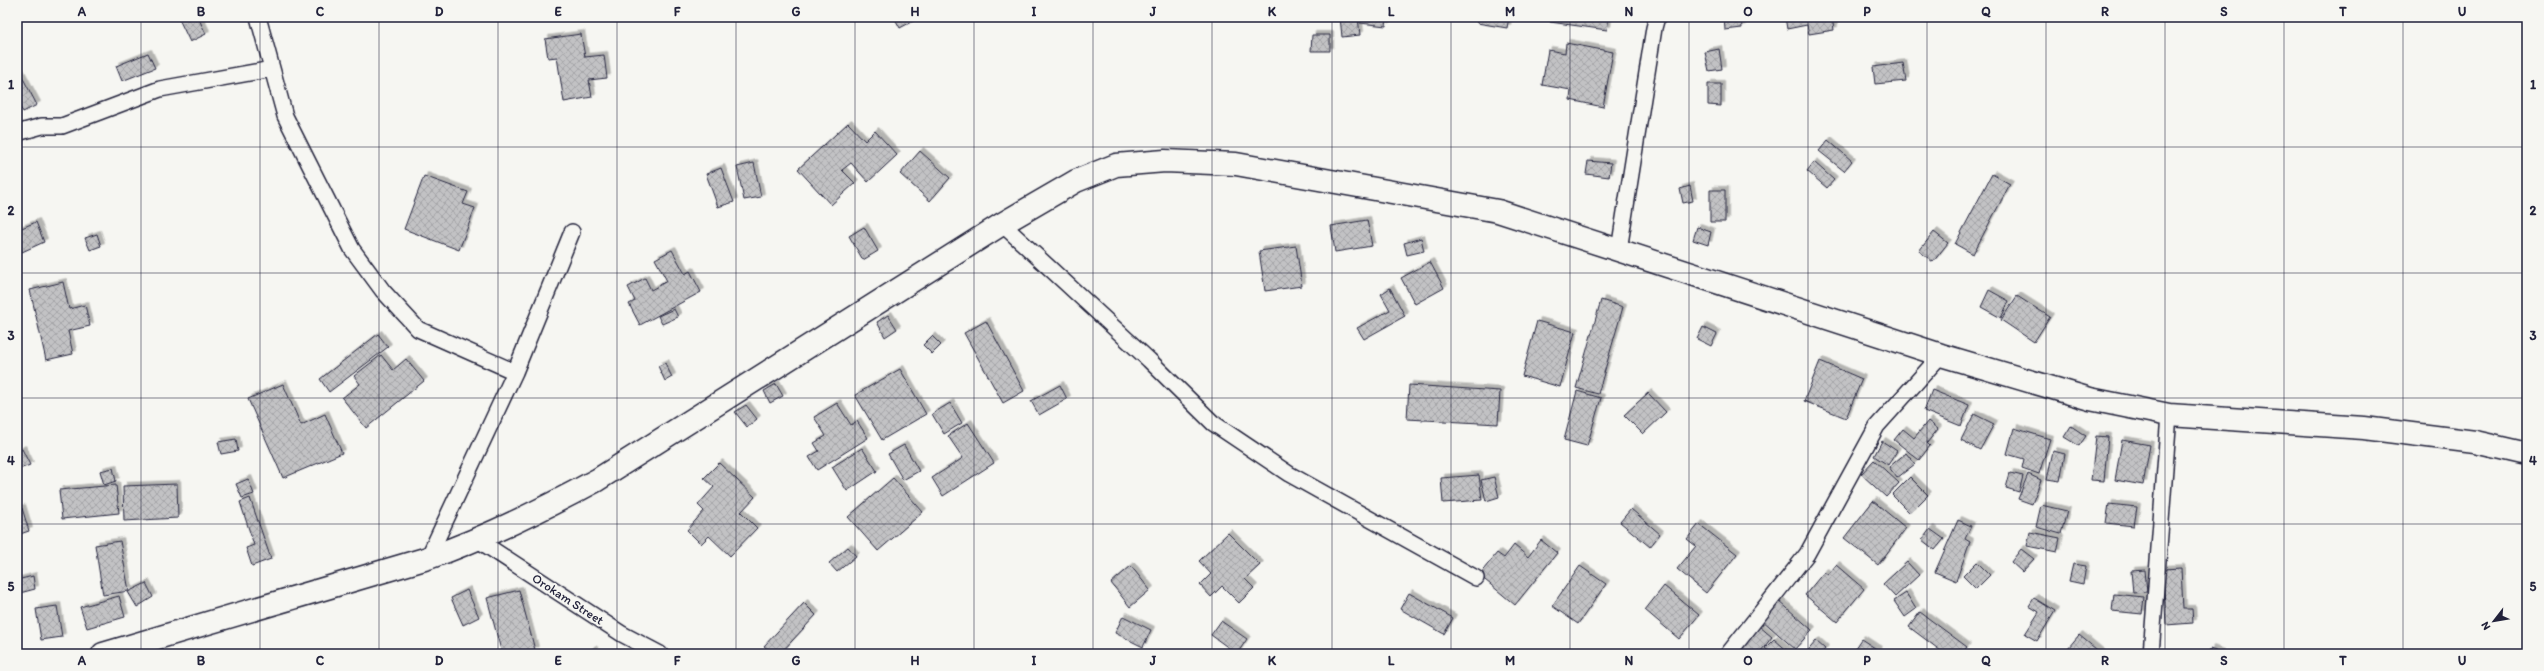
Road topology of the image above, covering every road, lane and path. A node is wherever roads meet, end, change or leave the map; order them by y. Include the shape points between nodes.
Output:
1 (258, 17) edge
2 (1657, 17) edge
3 (272, 69) junction
4 (17, 133) edge
5 (1002, 224) junction
6 (572, 232) dead end
7 (1619, 250) junction
8 (1941, 355) junction
9 (515, 372) junction
10 (2169, 415) junction
11 (2527, 454) edge
12 (478, 540) junction
13 (428, 558) junction
14 (1476, 578) dead end
15 (103, 654) edge
16 (660, 654) edge
17 (1728, 654) edge
18 (2151, 654) edge

1 - 3 street
2 - 7 street
3 - 4 street via 160,89 62,126 42,126
3 - 9 street via 285,116 313,176 352,248 383,291 418,328
5 - 7 main road via 1076,180 1116,165 1165,161 1236,164 1498,211
5 - 12 main road via 597,480 538,512
5 - 14 street via 1213,423 1289,474
6 - 9 street
7 - 8 main road
8 - 10 main road via 2090,399
8 - 17 street via 1877,426 1808,554
9 - 13 street
10 - 11 main road via 2364,428 2475,442
10 - 18 street
12 - 13 main road
12 - 16 street, Orokam Street via 622,634
13 - 15 main road

